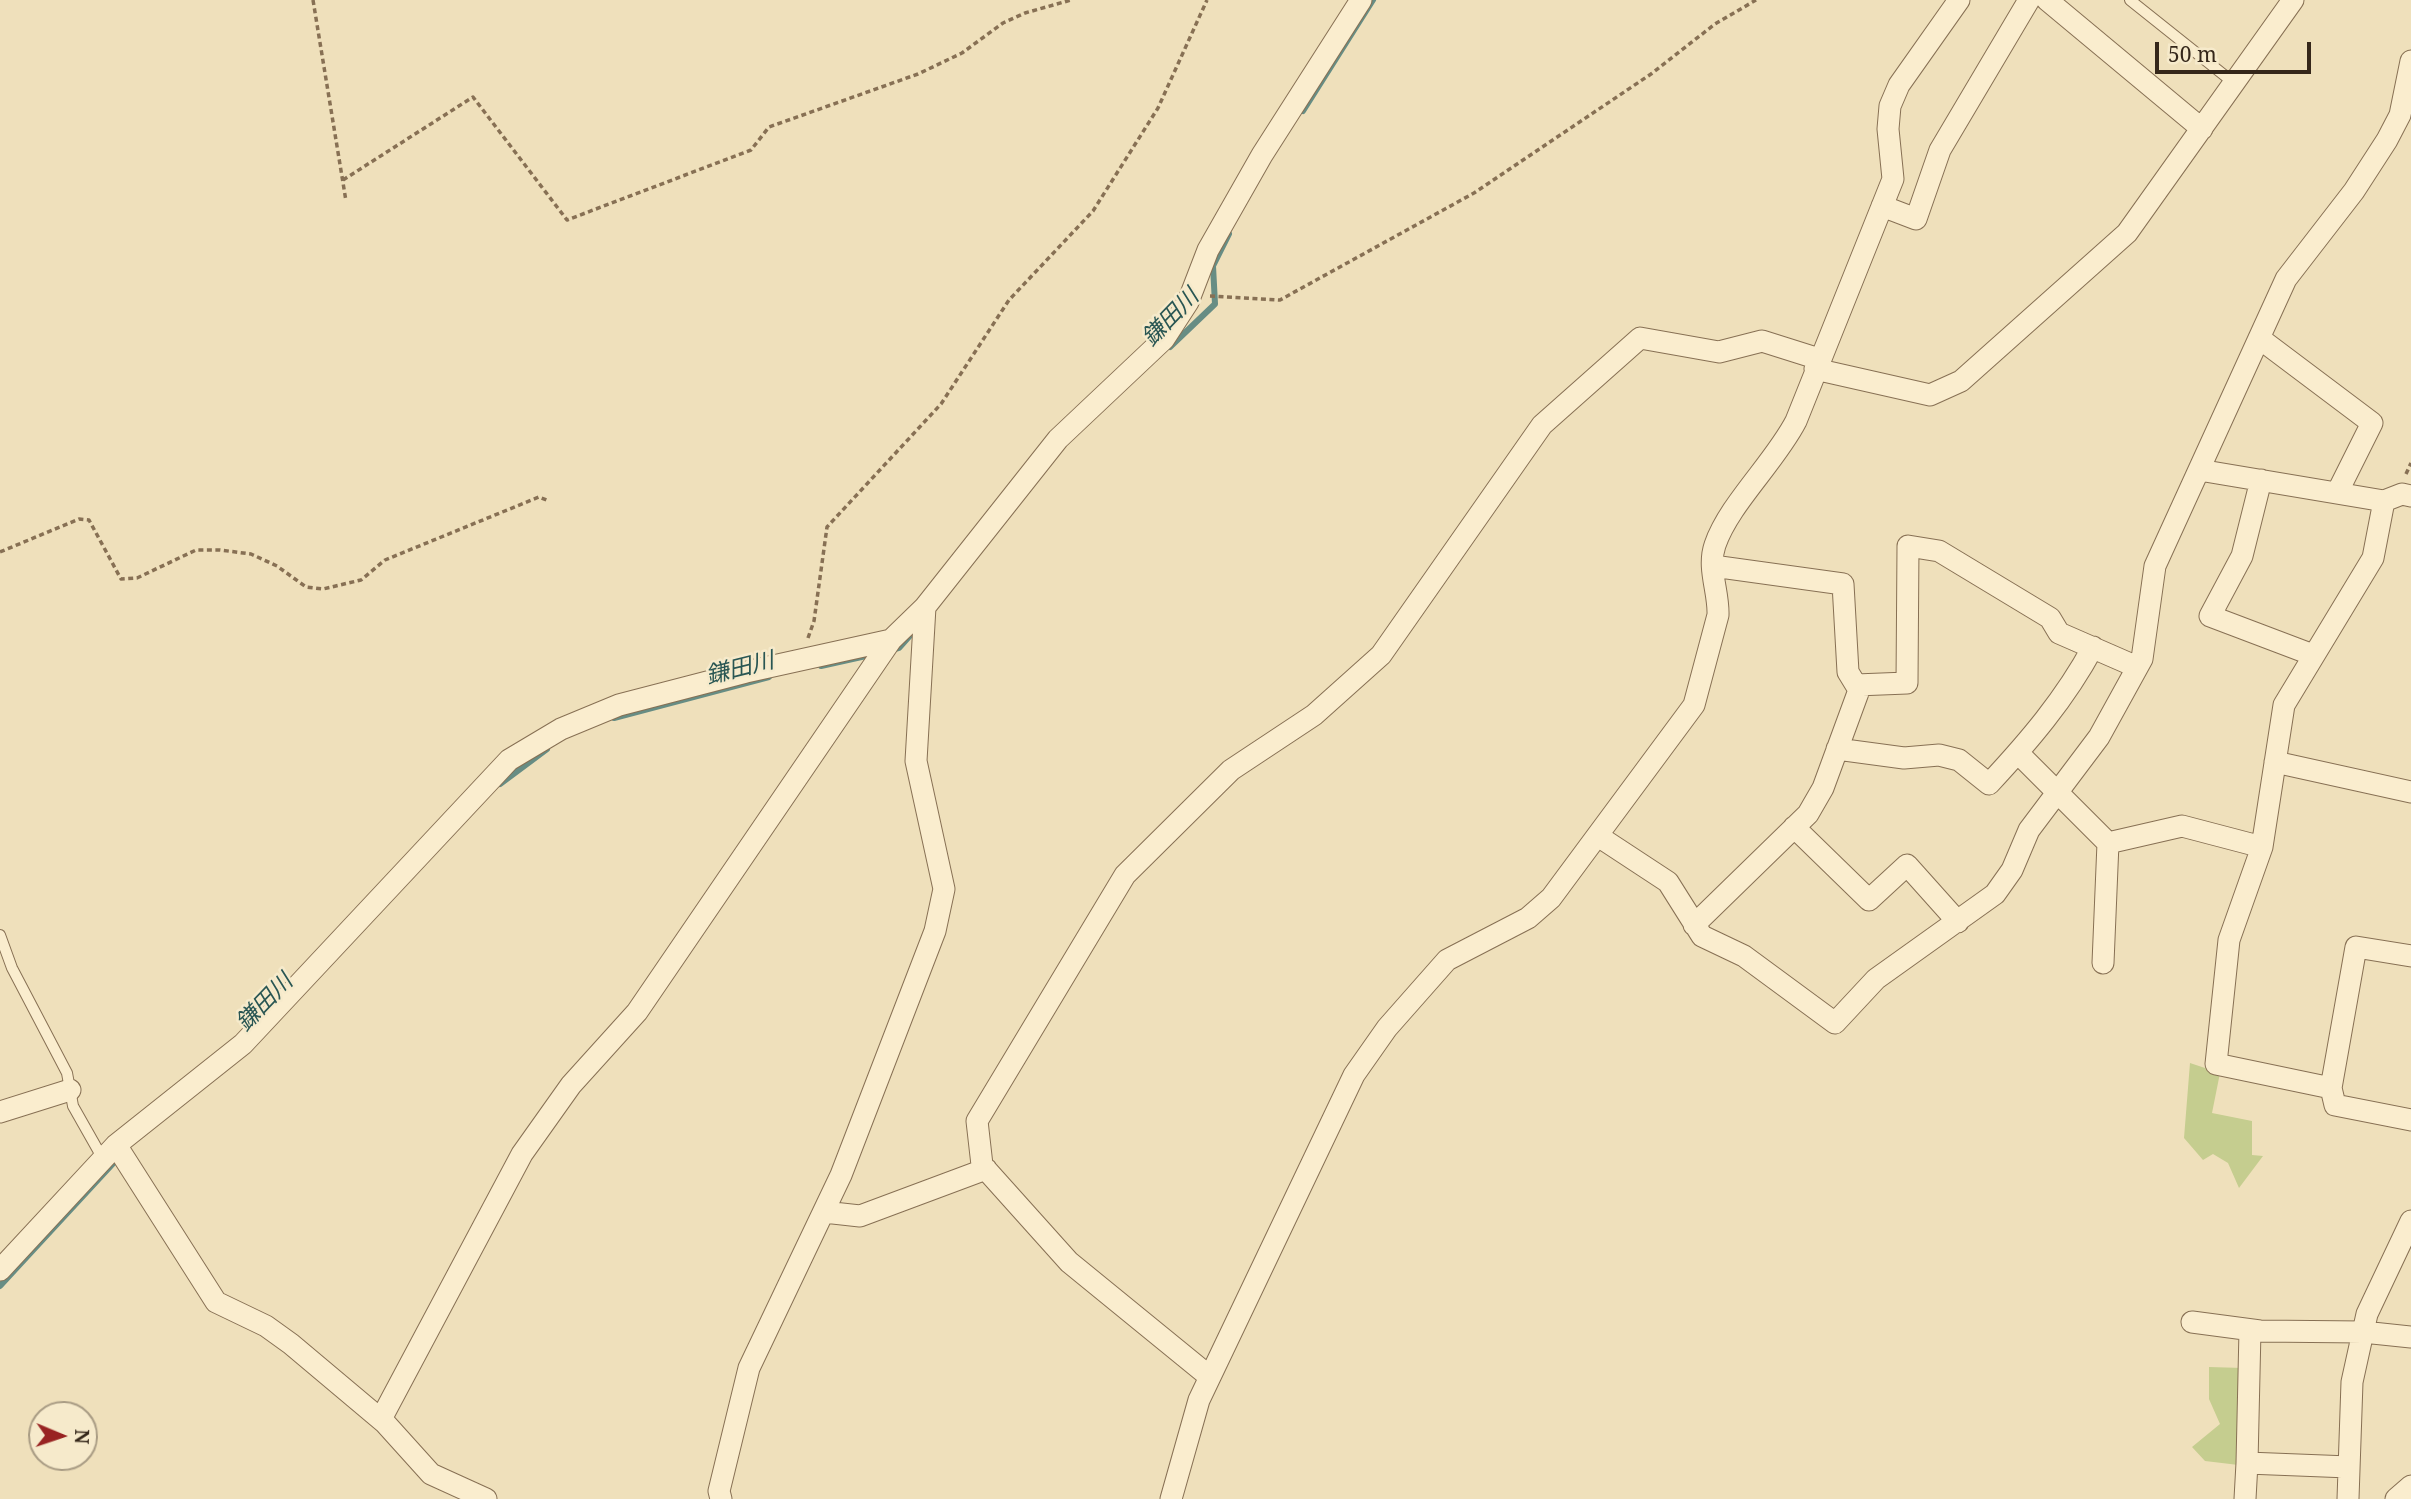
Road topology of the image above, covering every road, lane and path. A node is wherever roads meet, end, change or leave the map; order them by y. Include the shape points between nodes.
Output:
1 (313, 0) edge
2 (1071, 0) edge
3 (1207, 0) edge
4 (1361, 0) edge
5 (1756, 0) edge
6 (1959, 0) edge
7 (2029, 0) edge
8 (2047, 0) edge
9 (2130, 0) edge
10 (2293, 0) edge
11 (2411, 61) edge
12 (2234, 83) junction
13 (2406, 110) edge
14 (2202, 129) junction
15 (343, 180) junction
16 (346, 201) dead end
17 (1882, 206) junction
18 (1191, 295) junction
19 (2259, 338) junction
20 (1817, 364) junction
21 (2199, 470) junction
22 (2261, 480) junction
23 (2337, 493) junction
24 (2411, 496) edge
25 (2384, 500) junction
26 (549, 501) dead end
27 (0, 552) edge
28 (1713, 566) junction
29 (925, 607) junction
30 (891, 640) junction
31 (2093, 648) junction
32 (2313, 655) junction
33 (801, 660) junction
34 (2137, 667) junction
35 (1856, 685) junction
36 (1837, 749) junction
37 (2018, 752) junction
38 (2275, 762) junction
39 (2411, 792) edge
40 (2058, 794) junction
41 (1794, 827) junction
42 (1598, 836) junction
43 (2108, 843) junction
44 (2262, 847) junction
45 (1958, 922) junction
46 (1694, 925) junction
47 (0, 935) edge
48 (2411, 956) edge
49 (2103, 964) dead end
50 (2331, 1088) junction
51 (70, 1090) junction
52 (0, 1112) edge
53 (2411, 1120) edge
54 (110, 1152) junction
55 (986, 1170) junction
56 (824, 1212) junction
57 (2411, 1221) edge
58 (4, 1256) edge
59 (2192, 1322) dead end
60 (2250, 1330) junction
61 (2363, 1332) junction
62 (2411, 1337) edge
63 (1210, 1377) junction
64 (381, 1419) junction
65 (2247, 1463) junction
66 (2349, 1467) junction
67 (2411, 1486) edge
68 (486, 1499) edge
69 (722, 1499) edge
70 (1171, 1499) edge
71 (2245, 1499) edge
72 (2348, 1499) edge
73 (2396, 1499) edge

1 - 15 path
2 - 15 path via 1014,18 918,74 769,127 751,150 567,220 473,97
3 - 33 path via 1158,108 1093,211 1009,300 941,404 827,527 814,621
4 - 18 street via 1262,155 1208,250
5 - 18 path via 1474,193 1280,300
6 - 17 street via 1899,85 1891,106 1888,129 1893,179
7 - 17 street via 1940,150 1916,219
8 - 14 street
9 - 12 lane
10 - 12 street
11 - 13 street
12 - 14 street
13 - 19 street via 2354,191 2286,279
14 - 20 street via 2127,233 1961,381 1930,395
15 - 16 path
17 - 20 street
18 - 29 street via 1164,339 1058,439
19 - 21 street
19 - 23 street via 2372,423
20 - 28 street via 1796,421 1782,448 1731,515 1715,546
20 - 55 street via 1762,341 1719,352 1640,338 1542,425 1381,655 1314,715 1231,770 1125,875 977,1121
21 - 22 street
21 - 34 street via 2155,566 2142,659
22 - 23 street
22 - 32 street via 2242,555 2210,616
23 - 25 street
24 - 25 street
25 - 32 street via 2373,558
26 - 27 path via 539,497 385,560 360,580 323,589 306,587 251,554 220,550 196,550 137,578 121,579 89,520 79,519
28 - 35 street via 1843,584 1848,672
28 - 42 street via 1718,615 1694,705
29 - 30 street
29 - 56 street via 916,761 944,889 935,931
30 - 33 street
30 - 64 street via 637,1012 571,1085 522,1154
31 - 34 street
31 - 35 street via 2059,633 2049,618 1939,551 1908,546 1907,683
31 - 37 street via 2072,685
32 - 38 street via 2284,705
33 - 54 street via 619,705 561,729 509,760 243,1044
34 - 40 street via 2099,737
35 - 36 street via 1859,690
36 - 37 street via 1904,758 1940,755 1959,760 1989,784
36 - 41 street via 1823,788
37 - 40 street
38 - 39 street
38 - 44 street
40 - 43 street
40 - 45 street via 2029,830 2012,870 1995,894
41 - 45 street via 1869,901 1906,865
41 - 46 street
42 - 46 street via 1668,882
42 - 63 street via 1551,898 1528,918 1447,960 1360,1065
43 - 44 street via 2182,825
43 - 49 street
44 - 50 street via 2229,940 2216,1064
45 - 46 street via 1875,979 1835,1023 1754,963 1702,936
47 - 51 lane via 12,968 67,1073
48 - 50 street via 2356,947
50 - 53 street via 2335,1105
51 - 52 street
51 - 54 lane via 73,1106
54 - 58 street
54 - 64 street via 216,1302 266,1326
55 - 56 street via 860,1216
55 - 63 street via 1069,1262
56 - 69 street via 749,1368 719,1491
57 - 61 street
59 - 60 street
60 - 61 street
60 - 65 street
61 - 62 street
61 - 66 street via 2352,1382
63 - 70 street via 1199,1399
64 - 68 street via 431,1474
65 - 66 street
65 - 71 street
66 - 72 street
67 - 73 street

